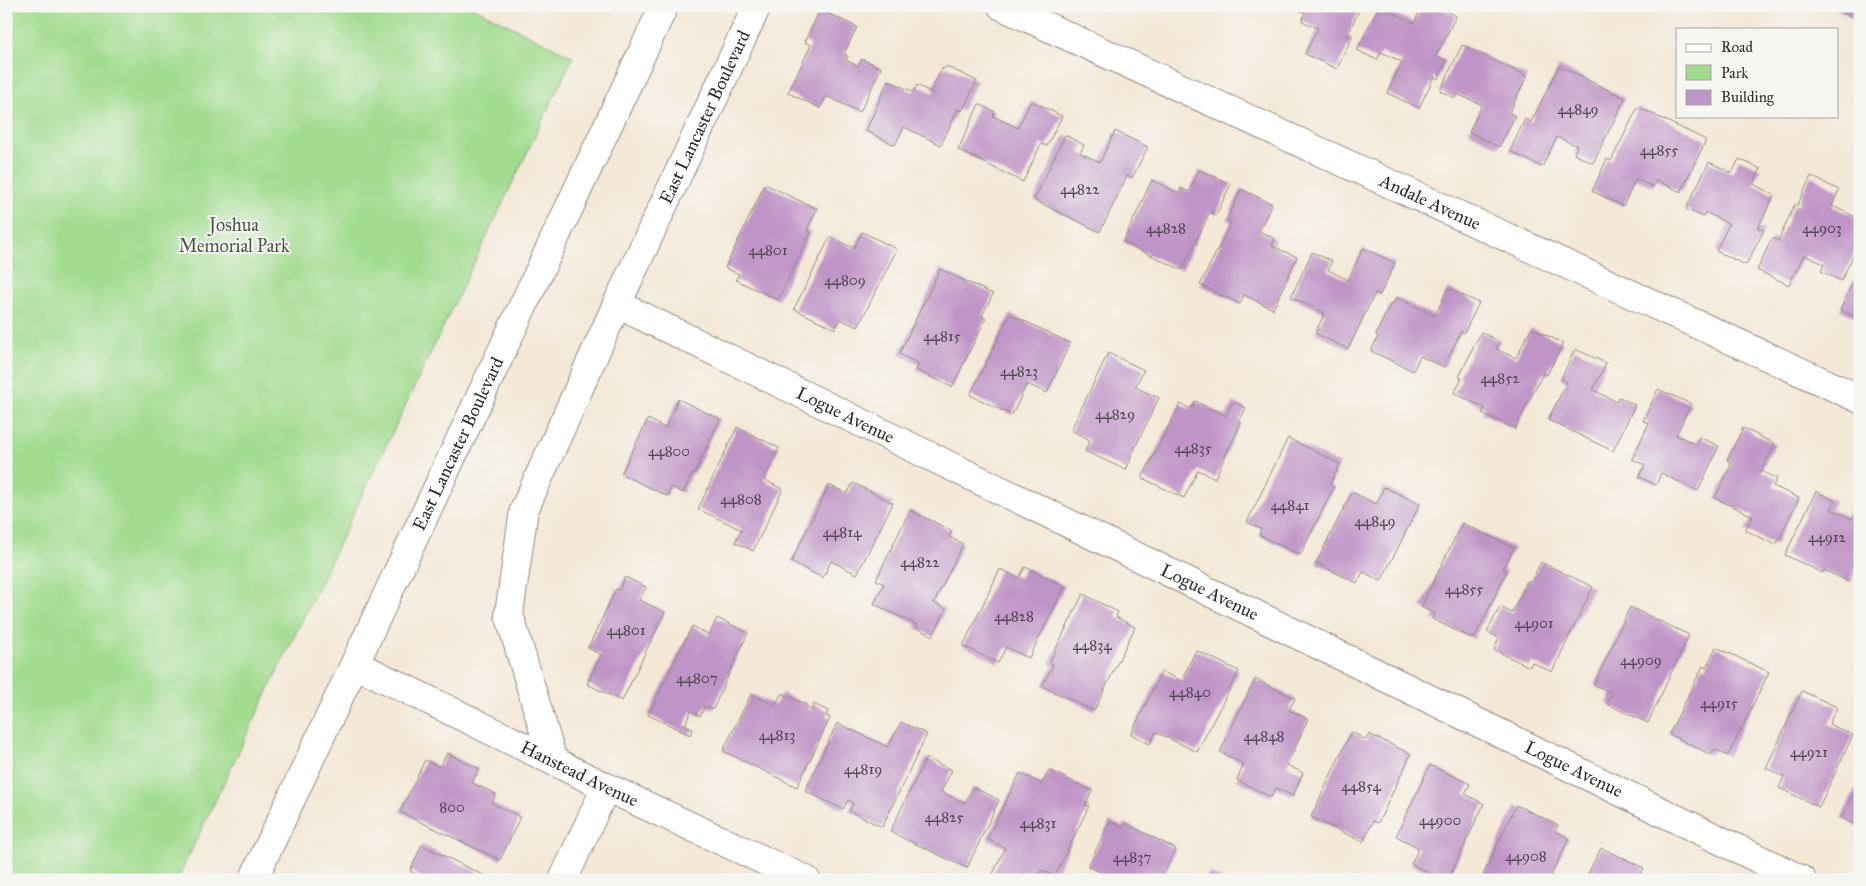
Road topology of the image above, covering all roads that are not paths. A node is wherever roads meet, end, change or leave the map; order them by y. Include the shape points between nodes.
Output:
1 (664, 6) edge
2 (757, 6) edge
3 (1002, 6) edge
4 (617, 304) junction
5 (1860, 399) edge
6 (355, 664) junction
7 (552, 761) junction
8 (606, 787) junction
9 (253, 880) edge
10 (563, 880) edge
11 (806, 880) edge
12 (1802, 880) edge

1 - 6 street, East Lancaster Boulevard
2 - 4 street, East Lancaster Boulevard
3 - 5 street, Andale Avenue
4 - 7 street, East Lancaster Boulevard via 524,510 509,614
4 - 12 street, Logue Avenue
6 - 7 street, Hanstead Avenue
6 - 9 street, East Lancaster Boulevard
7 - 8 street, Hanstead Avenue
8 - 10 street
8 - 11 street, Hanstead Avenue

